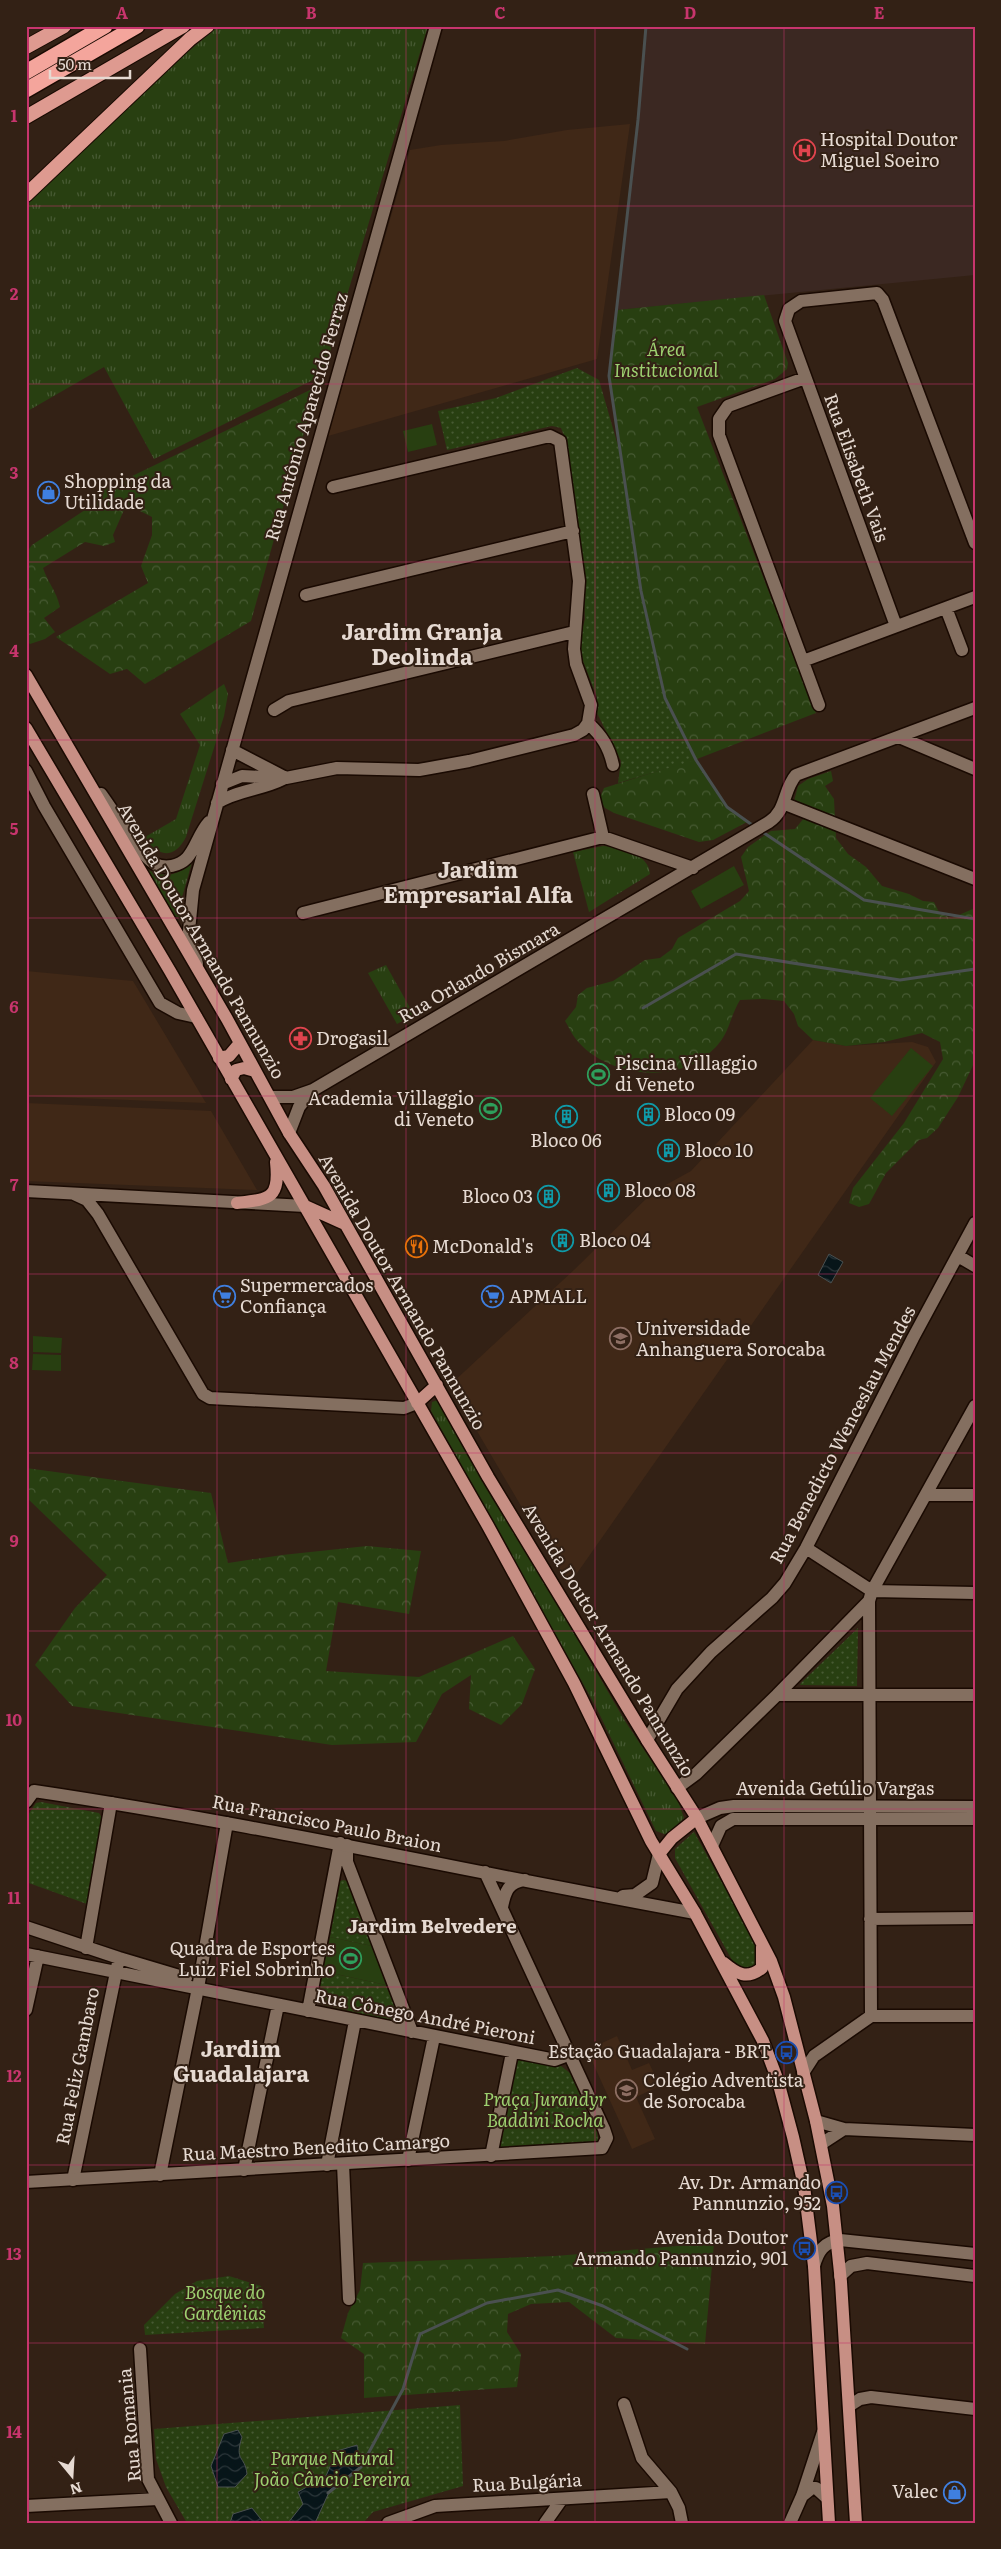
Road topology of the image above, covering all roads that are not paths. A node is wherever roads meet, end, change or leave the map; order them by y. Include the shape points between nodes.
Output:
1 (64, 26) edge
2 (105, 26) edge
3 (137, 26) edge
4 (183, 26) edge
5 (207, 26) edge
6 (436, 26) edge
7 (26, 47) edge
8 (26, 72) edge
9 (26, 90) edge
10 (26, 117) edge
11 (26, 195) edge
12 (805, 378) junction
13 (333, 487) dead end
14 (573, 531) junction
15 (975, 543) edge
16 (306, 595) dead end
17 (975, 597) edge
18 (946, 608) junction
19 (896, 626) junction
20 (574, 632) junction
21 (962, 650) dead end
22 (802, 661) junction
23 (28, 680) edge
24 (819, 706) dead end
25 (975, 708) edge
26 (274, 710) dead end
27 (588, 723) junction
28 (26, 728) edge
29 (899, 736) junction
30 (231, 754) junction
31 (76, 759) junction
32 (613, 765) dead end
33 (975, 769) edge
34 (26, 771) edge
35 (286, 778) junction
36 (222, 784) junction
37 (593, 794) dead end
38 (216, 803) junction
39 (785, 804) junction
40 (212, 818) junction
41 (603, 837) junction
42 (665, 858) junction
43 (693, 868) junction
44 (975, 879) edge
45 (669, 882) junction
46 (303, 913) dead end
47 (200, 974) junction
48 (196, 1017) junction
49 (240, 1044) junction
50 (219, 1058) junction
51 (255, 1071) junction
52 (230, 1079) junction
53 (313, 1090) junction
54 (271, 1097) junction
55 (289, 1133) junction
56 (276, 1157) junction
57 (26, 1191) edge
58 (74, 1194) junction
59 (124, 1197) junction
60 (237, 1203) junction
61 (305, 1206) junction
62 (104, 1222) junction
63 (975, 1223) edge
64 (344, 1224) junction
65 (958, 1256) junction
66 (975, 1266) edge
67 (437, 1386) junction
68 (417, 1402) junction
69 (975, 1406) edge
70 (926, 1495) junction
71 (975, 1495) edge
72 (806, 1548) junction
73 (975, 1593) edge
74 (870, 1596) junction
75 (777, 1695) junction
76 (868, 1695) junction
77 (975, 1695) edge
78 (647, 1740) junction
79 (677, 1788) junction
80 (26, 1802) edge
81 (111, 1803) junction
82 (975, 1807) edge
83 (869, 1813) junction
84 (697, 1818) junction
85 (975, 1819) edge
86 (227, 1823) junction
87 (343, 1844) junction
88 (712, 1846) junction
89 (659, 1854) junction
90 (485, 1872) junction
91 (528, 1880) junction
92 (612, 1896) junction
93 (502, 1907) junction
94 (695, 1913) junction
95 (975, 1918) edge
96 (870, 1919) junction
97 (26, 1927) edge
98 (762, 1941) junction
99 (86, 1948) junction
100 (32, 1955) edge
101 (721, 1959) junction
102 (117, 1964) junction
103 (198, 1985) junction
104 (278, 2005) junction
105 (26, 2010) edge
106 (308, 2011) junction
107 (871, 2016) junction
108 (975, 2016) edge
109 (355, 2021) junction
110 (412, 2032) junction
111 (434, 2037) junction
112 (566, 2049) junction
113 (512, 2053) junction
114 (804, 2074) junction
115 (816, 2121) junction
116 (844, 2129) junction
117 (975, 2135) edge
118 (821, 2144) junction
119 (491, 2156) junction
120 (408, 2160) junction
121 (344, 2164) junction
122 (327, 2165) junction
123 (244, 2170) junction
124 (160, 2175) junction
125 (73, 2180) junction
126 (26, 2182) edge
127 (837, 2240) junction
128 (975, 2254) edge
129 (814, 2266) junction
130 (840, 2276) junction
131 (975, 2276) edge
132 (349, 2299) dead end
133 (140, 2349) dead end
134 (624, 2404) dead end
135 (849, 2406) junction
136 (975, 2409) edge
137 (823, 2432) junction
138 (671, 2492) junction
139 (802, 2496) junction
140 (827, 2498) junction
141 (158, 2499) junction
142 (562, 2499) junction
143 (26, 2506) edge
144 (171, 2523) edge
145 (388, 2523) edge
146 (545, 2523) edge
147 (682, 2523) edge
148 (790, 2523) edge
149 (829, 2523) edge
150 (856, 2523) edge

1 - 7 highway
2 - 8 highway
3 - 9 highway
4 - 10 highway
5 - 11 highway
6 - 30 street, Rua Antônio Aparecido Ferraz
12 - 15 street, Rua Elisabeth Vais via 784,321 788,309 800,301 877,293 883,300
12 - 19 street, Rua Elisabeth Vais
12 - 22 street via 728,406 719,419 719,435
13 - 14 street via 550,436 560,441
14 - 16 street
14 - 20 street via 579,582
17 - 18 street
18 - 19 street
18 - 21 street
19 - 22 street
20 - 26 street via 288,700
20 - 27 street via 576,664 591,705
22 - 24 street
23 - 31 main road, Avenida Doutor Armando Pannunzio
25 - 29 street
27 - 32 street via 609,748
27 - 35 street via 574,735 469,761 419,770 336,768
28 - 48 main road
29 - 33 street
29 - 39 street, Rua Orlando Bismara via 796,775 791,781
30 - 35 street
30 - 36 street, Rua Antônio Aparecido Ferraz
31 - 40 street, Rua Antônio Aparecido Ferraz via 141,850 156,864 174,866 186,859 200,832
31 - 47 main road, Avenida Doutor Armando Pannunzio
34 - 48 street via 160,1002 178,1013
35 - 36 street via 242,776
35 - 38 street via 268,787 227,796
36 - 38 street, Rua Antônio Aparecido Ferraz
37 - 41 street
38 - 40 street, Rua Antônio Aparecido Ferraz
39 - 43 street, Rua Orlando Bismara via 776,818
39 - 44 street
40 - 47 street, Rua Antônio Aparecido Ferraz via 190,912 191,941
41 - 42 street
41 - 46 street
42 - 43 street
42 - 45 street
43 - 45 street, Rua Orlando Bismara
45 - 53 street, Rua Orlando Bismara
47 - 49 main road, Avenida Doutor Armando Pannunzio
48 - 50 main road
49 - 50 main road via 229,1056
49 - 51 main road, Avenida Doutor Armando Pannunzio
50 - 52 main road
51 - 52 main road via 236,1070
51 - 54 main road, Avenida Doutor Armando Pannunzio
52 - 56 main road
53 - 54 street, Rua Orlando Bismara via 293,1098
53 - 55 street, Rua Orlando Bismara via 299,1107
54 - 55 main road, Avenida Doutor Armando Pannunzio
55 - 64 main road, Avenida Doutor Armando Pannunzio via 324,1186
56 - 60 main road via 278,1181 274,1191 265,1198
56 - 61 main road
57 - 58 street
58 - 59 street
58 - 62 street via 87,1200
59 - 60 street
59 - 62 street via 106,1204
60 - 61 street
61 - 64 main road
61 - 68 main road
62 - 68 street via 203,1394 210,1398 404,1408
63 - 65 street, Rua Benedicto Wenceslau Mendes
64 - 67 main road, Avenida Doutor Armando Pannunzio
65 - 66 street
65 - 72 street, Rua Benedicto Wenceslau Mendes via 908,1346
67 - 68 main road
67 - 78 main road, Avenida Doutor Armando Pannunzio via 488,1477
68 - 89 main road via 574,1683
69 - 70 street
70 - 71 street
70 - 74 street
72 - 74 street
72 - 78 street, Rua Benedicto Wenceslau Mendes via 772,1598 711,1652 677,1689
73 - 74 street
74 - 75 street
74 - 76 street
75 - 76 street
75 - 79 street via 696,1774
76 - 77 street
76 - 83 street
78 - 79 main road, Avenida Doutor Armando Pannunzio
79 - 84 main road, Avenida Doutor Armando Pannunzio
80 - 81 street, Rua Francisco Paulo Braion via 34,1791
81 - 86 street, Rua Francisco Paulo Braion
81 - 99 street
82 - 83 street, Avenida Getúlio Vargas
83 - 84 street, Avenida Getúlio Vargas via 734,1806
83 - 85 street, Avenida Getúlio Vargas
83 - 88 street, Avenida Getúlio Vargas via 734,1819 721,1826
83 - 96 street
84 - 88 main road, Avenida Doutor Armando Pannunzio
84 - 89 main road via 672,1838
86 - 87 street, Rua Francisco Paulo Braion
86 - 103 street
87 - 90 street, Rua Francisco Paulo Braion
87 - 106 street
87 - 110 street
88 - 98 main road, Avenida Doutor Armando Pannunzio
89 - 92 street, Rua Francisco Paulo Braion via 655,1877 648,1887 635,1895
89 - 94 main road
90 - 91 street, Rua Francisco Paulo Braion
90 - 93 street
91 - 92 street, Rua Francisco Paulo Braion
91 - 93 street via 512,1883 504,1894
92 - 94 street, Rua Francisco Paulo Braion
93 - 112 street
94 - 101 main road
95 - 96 street
96 - 107 street
97 - 99 street, Rua Cônego André Pieroni
98 - 101 main road via 762,1968 754,1974 745,1976 734,1972
98 - 114 main road, Avenida Doutor Armando Pannunzio via 784,1997
99 - 102 street, Rua Cônego André Pieroni
100 - 102 street, Rua Cônego André Pieroni
100 - 105 street
101 - 129 main road via 763,2042 778,2081 804,2186
102 - 103 street, Rua Cônego André Pieroni
102 - 125 street, Rua Feliz Gambaro
103 - 104 street, Rua Cônego André Pieroni via 212,1992
103 - 124 street
104 - 106 street, Rua Cônego André Pieroni
104 - 123 street
106 - 109 street, Rua Cônego André Pieroni
107 - 108 street
107 - 114 street via 814,2056
109 - 110 street, Rua Cônego André Pieroni
109 - 122 street
110 - 111 street, Rua Cônego André Pieroni
111 - 113 street, Rua Cônego André Pieroni
111 - 120 street
112 - 113 street, Rua Cônego André Pieroni via 563,2057 555,2060
112 - 119 street, Rua Maestro Benedito Camargo via 604,2130 605,2144 590,2151
113 - 119 street
114 - 115 main road, Avenida Doutor Armando Pannunzio
115 - 116 street
115 - 118 main road, Avenida Doutor Armando Pannunzio
116 - 117 street
116 - 118 street
118 - 127 main road, Avenida Doutor Armando Pannunzio
119 - 120 street, Rua Maestro Benedito Camargo
120 - 121 street, Rua Maestro Benedito Camargo
121 - 122 street, Rua Maestro Benedito Camargo
121 - 132 street
122 - 123 street, Rua Maestro Benedito Camargo
123 - 124 street, Rua Maestro Benedito Camargo
124 - 125 street, Rua Maestro Benedito Camargo
125 - 126 street, Rua Maestro Benedito Camargo
127 - 128 street
127 - 129 street via 824,2246
127 - 130 main road, Avenida Doutor Armando Pannunzio
129 - 137 main road
130 - 131 street via 851,2266 867,2263
130 - 135 main road, Avenida Doutor Armando Pannunzio
133 - 141 street, Rua Romania via 148,2479
134 - 138 street via 642,2458
135 - 136 street via 871,2397
135 - 150 main road, Avenida Doutor Armando Pannunzio
137 - 139 street
137 - 140 main road
138 - 142 street, Rua Bulgária
138 - 147 street
139 - 140 street via 816,2488
139 - 148 street
140 - 149 main road
141 - 143 street
141 - 144 street, Rua Romania
142 - 145 street, Rua Bulgária via 435,2506
142 - 146 street

